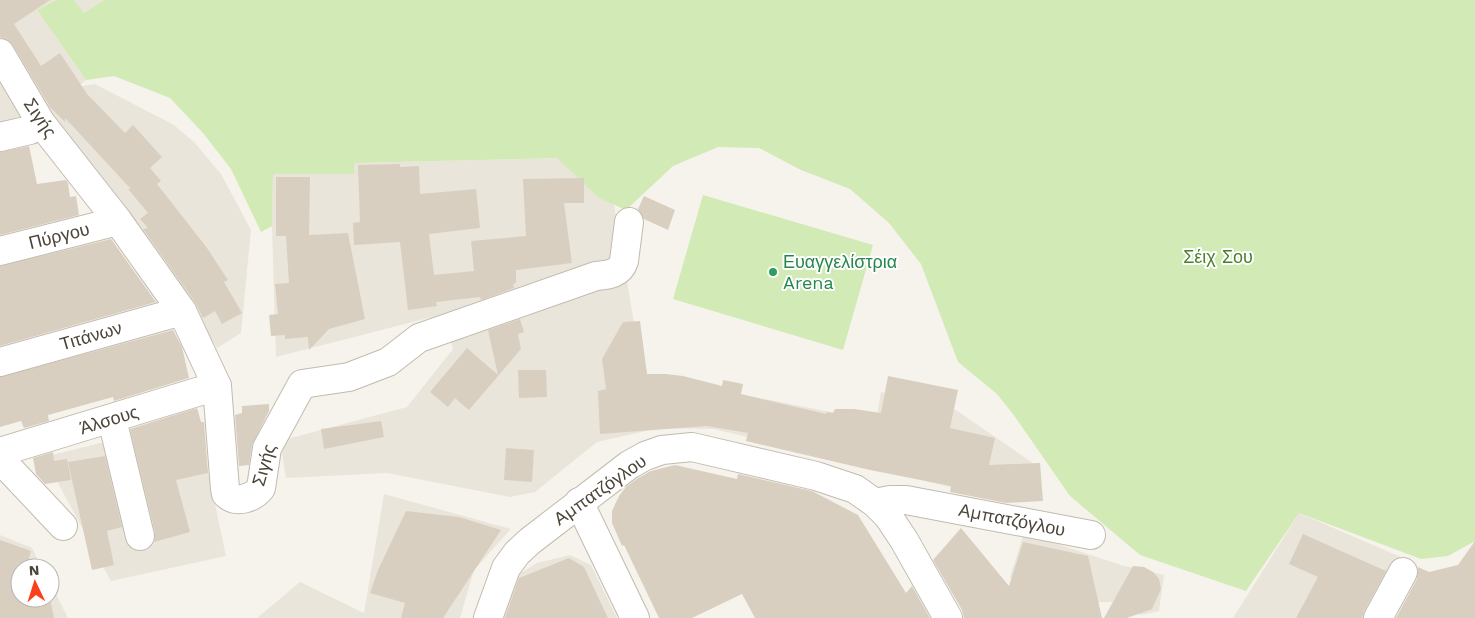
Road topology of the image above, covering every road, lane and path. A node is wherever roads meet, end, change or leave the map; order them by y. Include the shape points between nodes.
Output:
1 (0, 53) edge
2 (41, 123) junction
3 (0, 137) edge
4 (118, 221) junction
5 (629, 222) dead end
6 (0, 251) edge
7 (182, 311) junction
8 (0, 362) edge
9 (217, 386) junction
10 (112, 419) junction
11 (0, 452) edge
12 (0, 459) edge
13 (579, 502) junction
14 (875, 503) junction
15 (63, 526) dead end
16 (140, 536) dead end
17 (1090, 536) dead end
18 (1402, 572) dead end
19 (488, 618) edge
20 (635, 618) edge
21 (948, 618) edge
22 (1378, 618) edge

1 - 2 street, Σιγής
2 - 3 street via 30,130
2 - 4 street, Σιγής
4 - 6 street, Πύργου
4 - 7 street, Σιγής
5 - 9 street, Σιγής via 624,261 615,273 596,276 419,338 388,362 349,377 302,384 267,448 261,488 258,493 244,499 236,500 226,494
7 - 8 street, Τιτάνων
7 - 9 street, Σιγής
9 - 10 street, Άλσους
10 - 11 street, Άλσους
10 - 16 street
12 - 15 street
13 - 14 street, Αμπατζόγλου via 645,456 662,450 692,447 836,482 855,489
13 - 19 street, Αμπατζόγλου via 517,553 506,568
13 - 20 street
14 - 17 street, Αμπατζόγλου via 906,500
14 - 21 street, Αμπατζόγλου via 904,540
18 - 22 street

